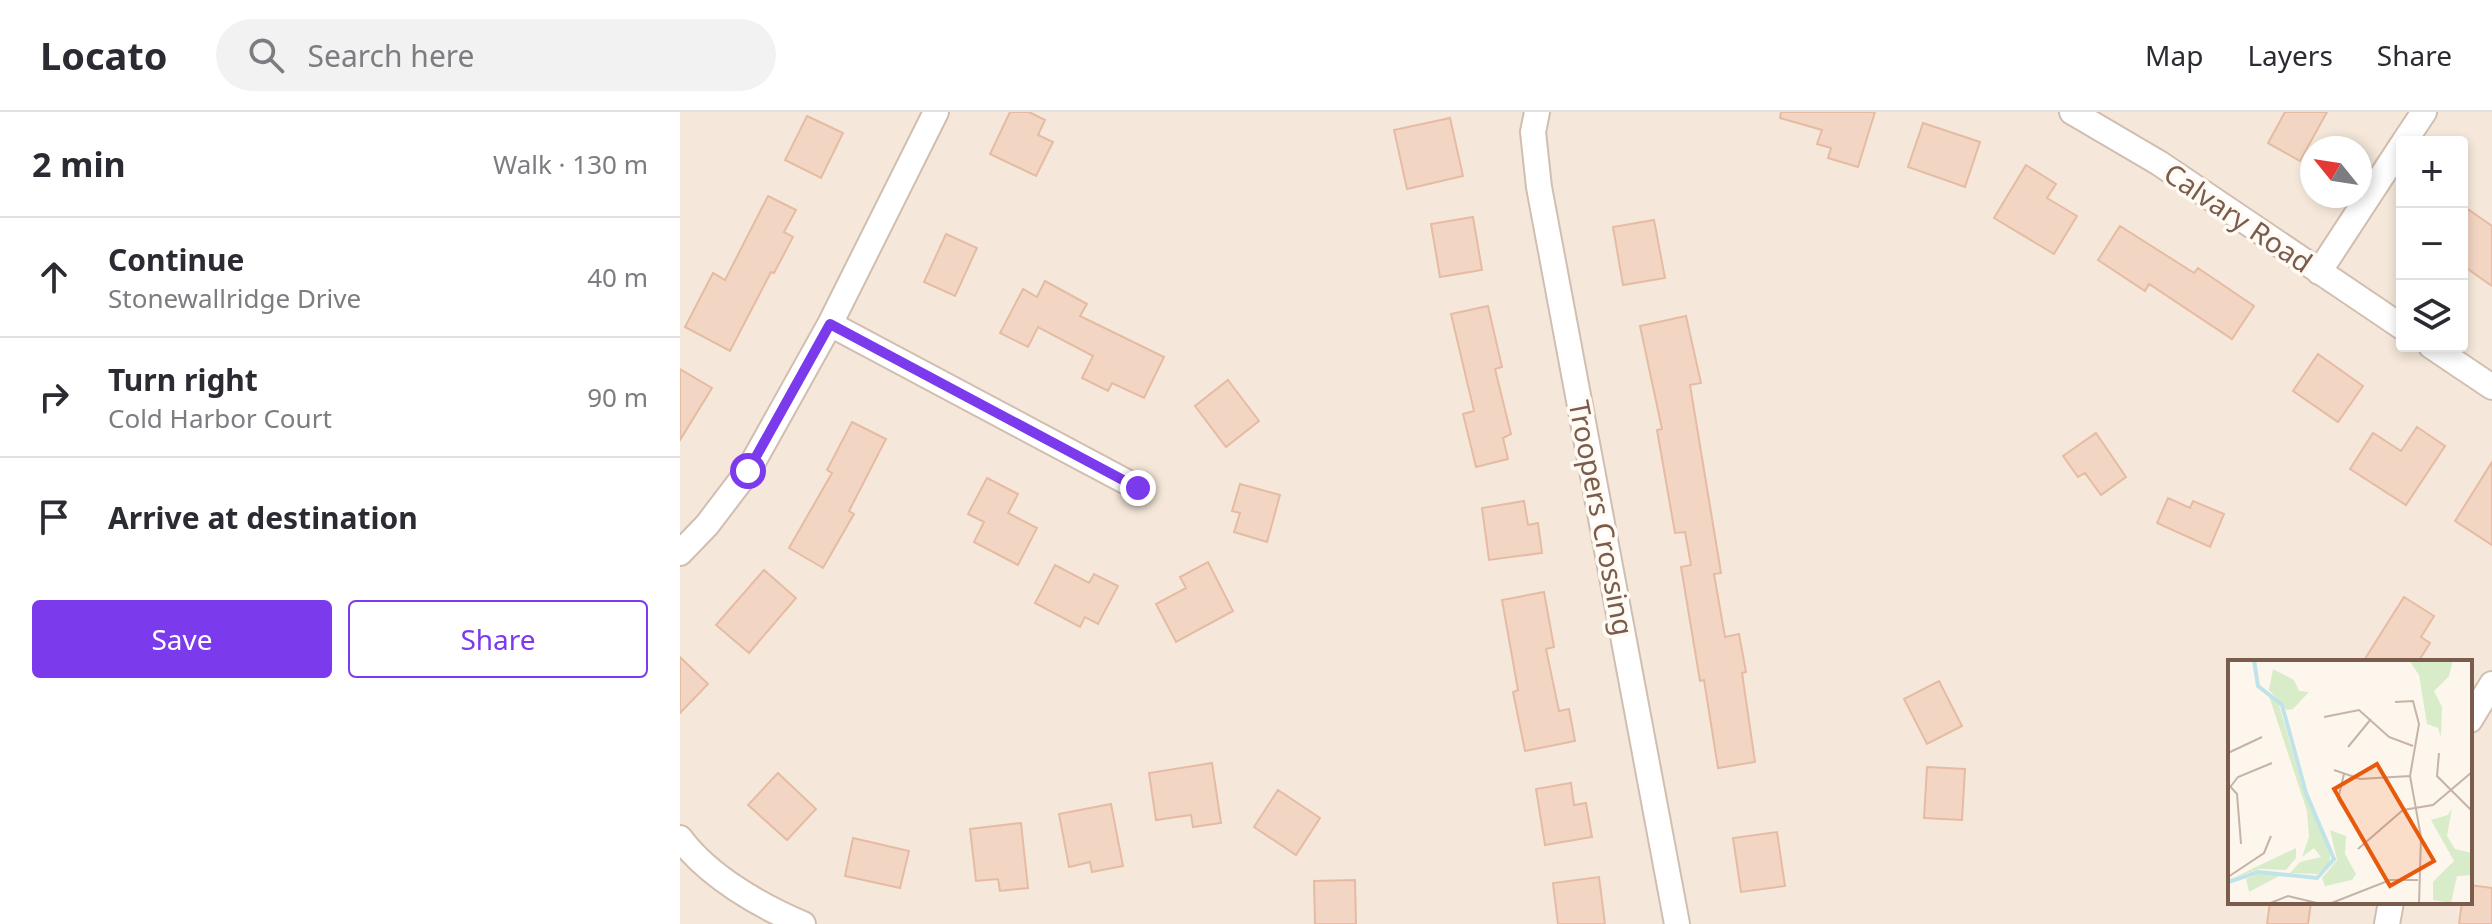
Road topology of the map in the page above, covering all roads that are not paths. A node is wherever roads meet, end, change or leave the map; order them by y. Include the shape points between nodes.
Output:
1 (936, 112) edge
2 (1537, 112) edge
3 (2072, 112) edge
4 (2424, 112) edge
5 (2408, 136) edge
6 (2396, 154) edge
7 (2319, 272) junction
8 (2396, 323) edge
9 (830, 324) junction
10 (2440, 352) edge
11 (2492, 387) edge
12 (1138, 488) dead end
13 (680, 553) edge
14 (2492, 684) edge
15 (2472, 717) edge
16 (680, 838) edge
17 (2391, 904) edge
18 (803, 924) edge
19 (1677, 924) edge
20 (2387, 924) edge

1 - 9 street
2 - 19 street, Troopers Crossing via 1533,132 1539,187
3 - 7 street, Calvary Road via 2159,163
4 - 5 street
6 - 7 street
7 - 8 street, Calvary Road
9 - 12 street
9 - 13 street via 748,471
10 - 11 street
14 - 15 street
16 - 18 street via 738,891
17 - 20 street

